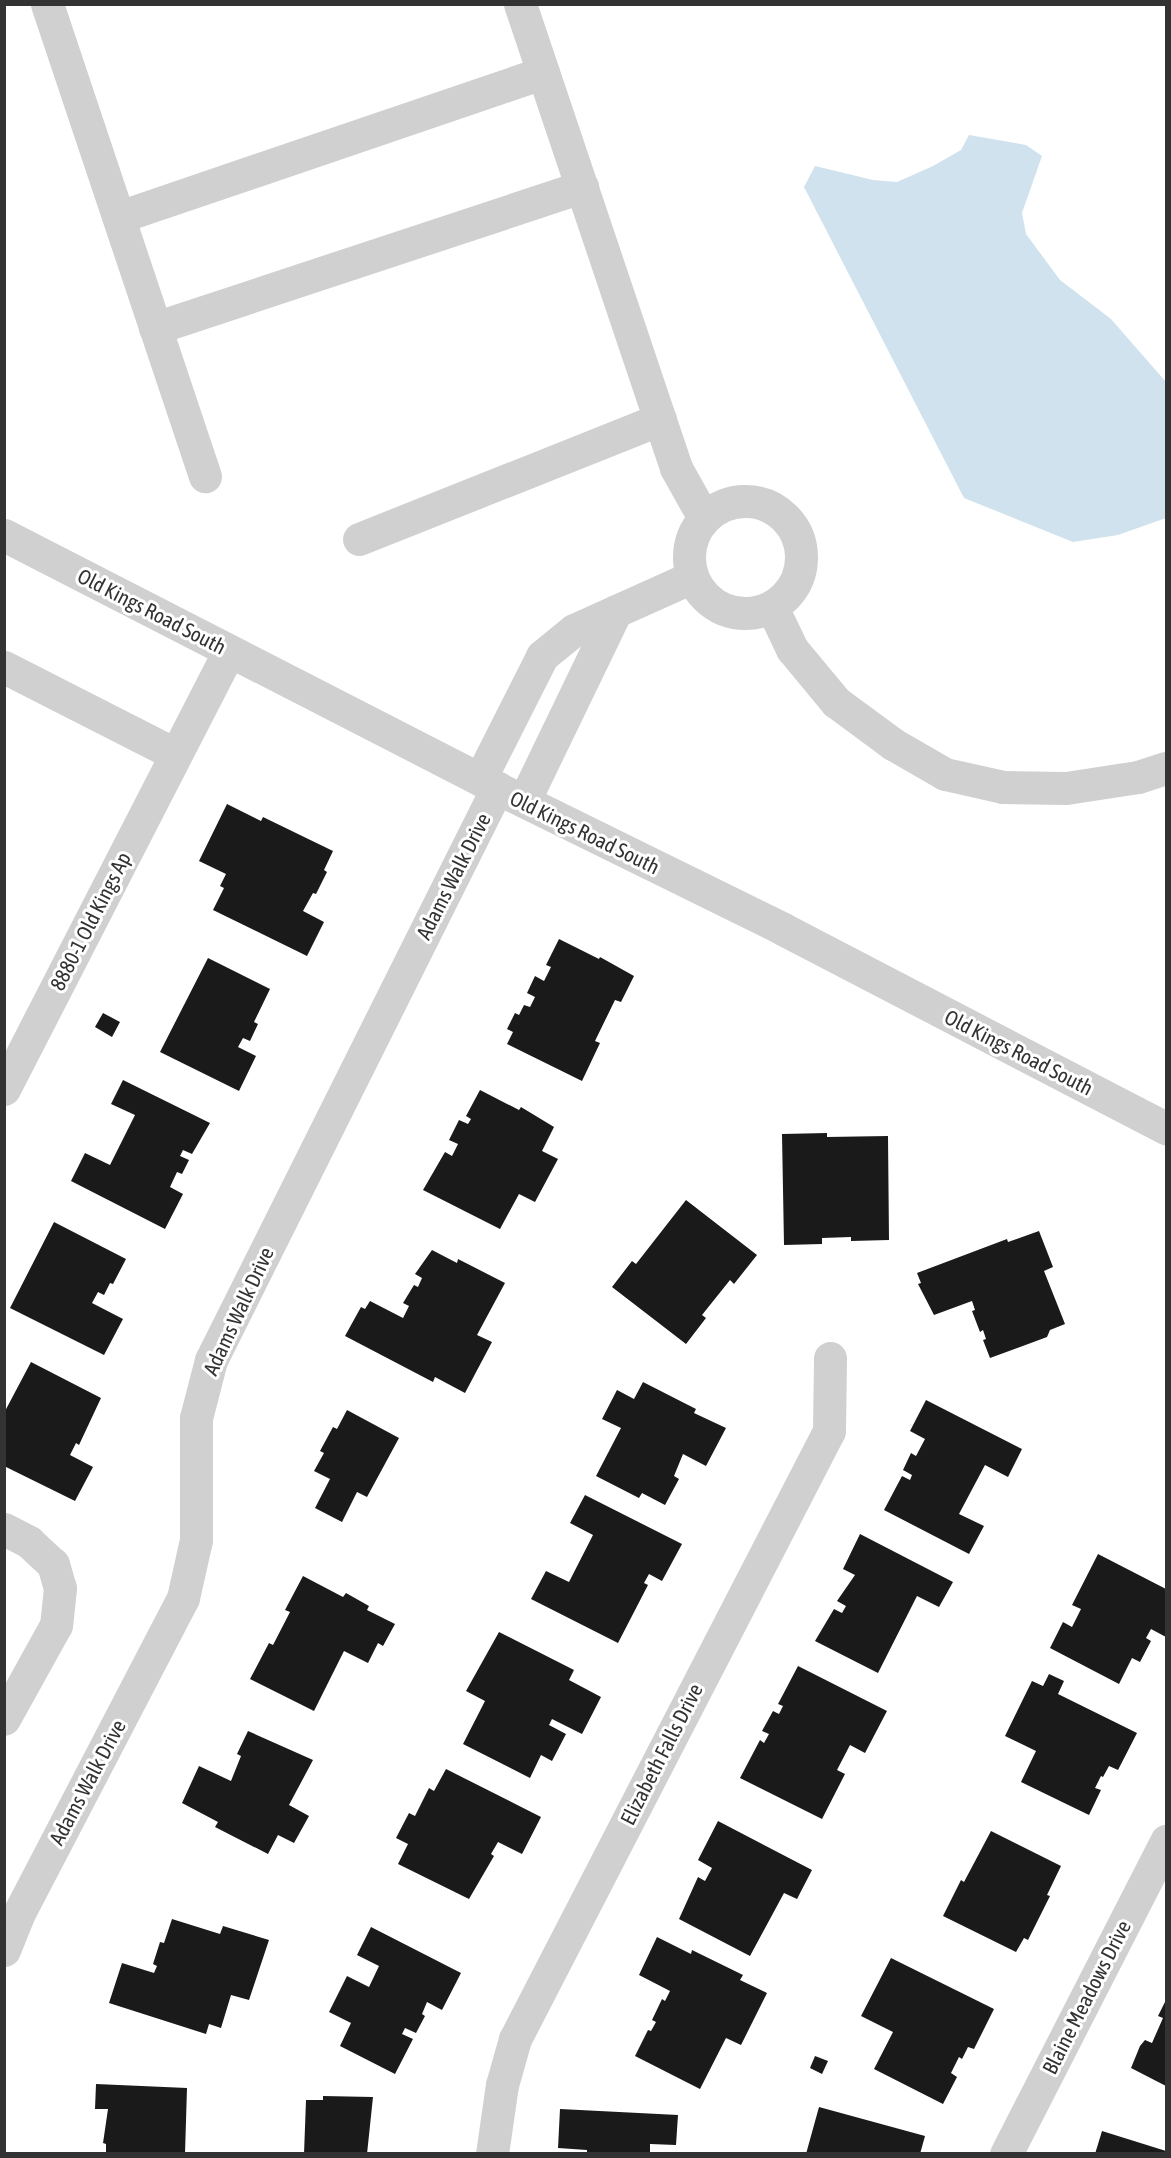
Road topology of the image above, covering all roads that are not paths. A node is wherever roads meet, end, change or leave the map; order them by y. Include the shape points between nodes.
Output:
1 (47, 4) edge
2 (520, 4) edge
3 (543, 73) junction
4 (582, 187) junction
5 (118, 217) junction
6 (155, 328) junction
7 (660, 419) junction
8 (206, 476) dead end
9 (704, 518) junction
10 (4, 535) edge
11 (359, 539) dead end
12 (692, 577) junction
13 (772, 607) junction
14 (616, 611) junction
15 (229, 651) junction
16 (4, 667) edge
17 (175, 754) junction
18 (1167, 768) edge
19 (500, 789) junction
20 (4, 1089) edge
21 (1167, 1128) edge
22 (830, 1358) dead end
23 (4, 1529) edge
24 (4, 1719) edge
25 (1167, 1841) edge
26 (4, 1950) edge
27 (492, 2154) edge
28 (1006, 2154) edge

1 - 5 street
2 - 3 street
3 - 4 street
3 - 5 street
4 - 6 street
4 - 7 street
5 - 6 street
6 - 8 street
7 - 9 street via 676,468
7 - 11 street
9 - 12 street via 693,534 688,557
9 - 13 street via 720,506 739,500 775,508 790,521 799,538 802,558 798,578 787,595
10 - 15 street, Old Kings Road South
12 - 13 street via 702,594 717,606 753,613
12 - 14 street
13 - 18 street via 792,649 836,702 893,744 945,774 1003,787 1066,788 1138,777
14 - 19 street
14 - 19 street via 574,630 542,656
15 - 17 street, 8880-1 Old Kings Ap
15 - 19 street, Old Kings Road South
16 - 17 street
17 - 20 street, 8880-1 Old Kings Ap
19 - 21 street, Old Kings Road South via 783,929
19 - 26 street, Adams Walk Drive via 211,1360 196,1418 196,1540 183,1598 19,1913
22 - 27 street, Elizabeth Falls Drive via 829,1431 515,2039 502,2085
23 - 24 street via 29,1542 53,1564 60,1588 56,1625
25 - 28 street, Blaine Meadows Drive

